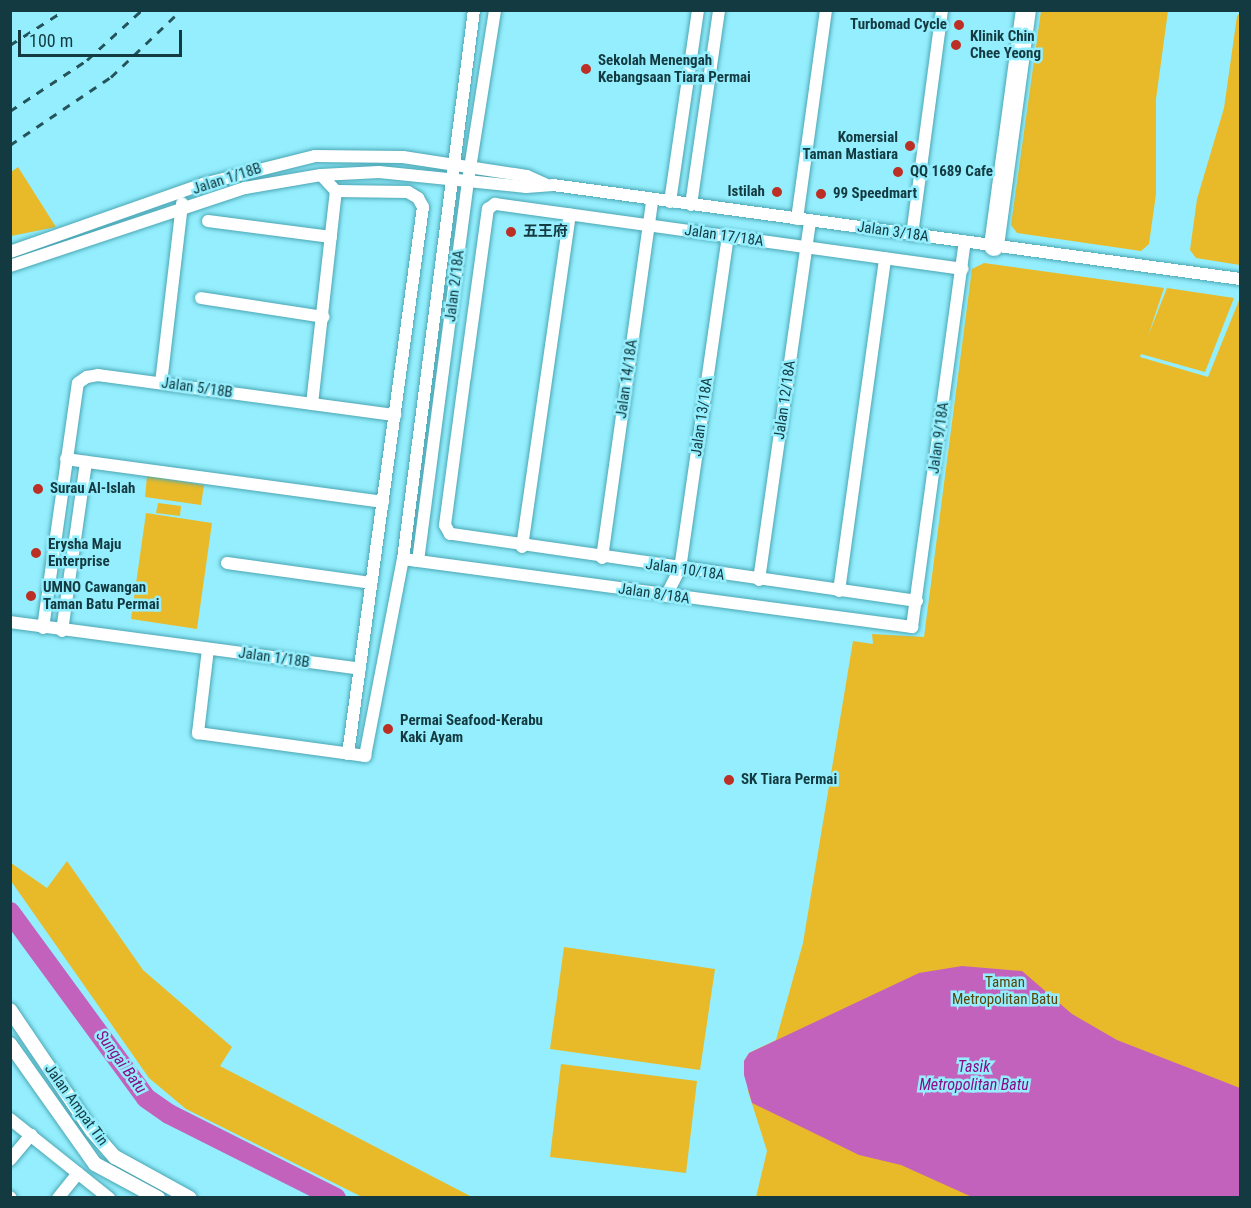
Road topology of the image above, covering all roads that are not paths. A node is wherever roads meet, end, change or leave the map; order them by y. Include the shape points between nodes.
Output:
1 (474, 10) edge
2 (495, 10) edge
3 (826, 10) edge
4 (942, 10) edge
5 (1026, 10) edge
6 (697, 12) edge
7 (718, 13) edge
8 (452, 165) junction
9 (348, 173) junction
10 (469, 174) junction
11 (321, 175) junction
12 (450, 178) junction
13 (336, 191) junction
14 (184, 193) junction
15 (652, 200) junction
16 (670, 202) junction
17 (690, 205) junction
18 (181, 209) junction
19 (570, 214) junction
20 (804, 220) junction
21 (208, 221) dead end
22 (648, 225) junction
23 (912, 235) junction
24 (728, 236) junction
25 (331, 237) junction
26 (965, 242) junction
27 (994, 246) junction
28 (807, 247) junction
29 (10, 252) edge
30 (885, 258) junction
31 (10, 266) edge
32 (962, 269) junction
33 (1240, 279) edge
34 (201, 298) dead end
35 (324, 317) junction
36 (161, 383) junction
37 (312, 404) junction
38 (394, 415) junction
39 (66, 459) junction
40 (86, 462) junction
41 (383, 501) junction
42 (454, 536) joint
43 (522, 547) junction
44 (602, 558) junction
45 (403, 559) junction
46 (418, 561) junction
47 (227, 563) dead end
48 (680, 569) junction
49 (759, 580) junction
50 (372, 583) junction
51 (839, 591) junction
52 (666, 596) junction
53 (917, 601) junction
54 (10, 622) edge
55 (43, 628) junction
56 (906, 628) joint
57 (62, 631) junction
58 (208, 649) junction
59 (360, 669) junction
60 (348, 754) junction
61 (10, 1010) edge
62 (10, 1044) edge
63 (10, 1119) edge
64 (31, 1135) junction
65 (10, 1160) edge
66 (78, 1173) junction
67 (58, 1197) edge
68 (109, 1197) edge
69 (158, 1197) edge
70 (190, 1197) edge

1 - 8 street, Jalan 2/18A
2 - 10 street, Jalan 2/18A
3 - 20 street, Jalan 12/18A
4 - 23 street
5 - 27 highway
6 - 7 street
6 - 16 street
7 - 17 street
8 - 10 street, Jalan 1/18B
8 - 12 street, Jalan 2/18A
8 - 14 street, Jalan 1/18B via 403,157 315,156 258,168
9 - 11 street, Jalan 1/18B
9 - 12 street, Jalan 1/18B
9 - 13 street
10 - 12 street, Jalan 1/18B
10 - 15 street, Jalan 3/18A via 526,188 546,185
10 - 46 street, Jalan 2/18A
11 - 13 street
11 - 18 street, Jalan 1/18B via 245,188
12 - 45 street, Jalan 2/18A
13 - 25 street
13 - 38 street via 408,192 423,207
14 - 18 street
14 - 29 street, Jalan 1/18B
15 - 16 street, Jalan 3/18A
15 - 22 street, Jalan 14/18A
16 - 17 street, Jalan 3/18A
17 - 20 street, Jalan 3/18A
18 - 31 street, Jalan 1/18B
18 - 36 street
19 - 22 street, Jalan 17/18A
19 - 42 street, Jalan 17/18A via 495,204 488,209 445,525
19 - 43 street
20 - 23 street, Jalan 3/18A
20 - 28 street, Jalan 12/18A
21 - 25 street
22 - 24 street, Jalan 17/18A
22 - 44 street, Jalan 14/18A
23 - 26 street, Jalan 3/18A
24 - 28 street, Jalan 17/18A
24 - 48 street, Jalan 13/18A
25 - 35 street
26 - 27 street, Jalan 3/18A
26 - 32 street, Jalan 9/18A
27 - 33 street, Jalan 3/18A
28 - 30 street, Jalan 17/18A
28 - 49 street, Jalan 12/18A
30 - 32 street, Jalan 17/18A
30 - 51 street
32 - 53 street, Jalan 9/18A
34 - 35 street
35 - 37 street
36 - 37 street, Jalan 5/18B
36 - 39 street, Jalan 5/18B via 98,375 78,383
37 - 38 street, Jalan 5/18B
38 - 41 street
39 - 40 street
39 - 55 street
40 - 41 street
40 - 57 street
41 - 50 street
42 - 43 street, Jalan 10/18A
43 - 44 street, Jalan 10/18A
44 - 48 street, Jalan 10/18A
45 - 46 street, Jalan 8/18A
45 - 60 street, Jalan 2/18A via 366,753
46 - 52 street, Jalan 8/18A
47 - 50 street
48 - 49 street, Jalan 10/18A
48 - 52 street, Jalan 13/18A
49 - 51 street, Jalan 10/18A
50 - 59 street
51 - 53 street, Jalan 10/18A
52 - 56 street, Jalan 8/18A
53 - 56 street, Jalan 9/18A via 914,623
54 - 55 street, Jalan 1/18B
55 - 57 street, Jalan 1/18B
57 - 58 street, Jalan 1/18B
58 - 59 street, Jalan 1/18B
58 - 60 street via 198,734
59 - 60 street
61 - 70 street, Jalan Ampat Tin via 92,1131 115,1157
62 - 69 street, Jalan Ampat Tin via 95,1164
63 - 64 street
64 - 65 street
64 - 66 street
66 - 67 street
66 - 68 street

